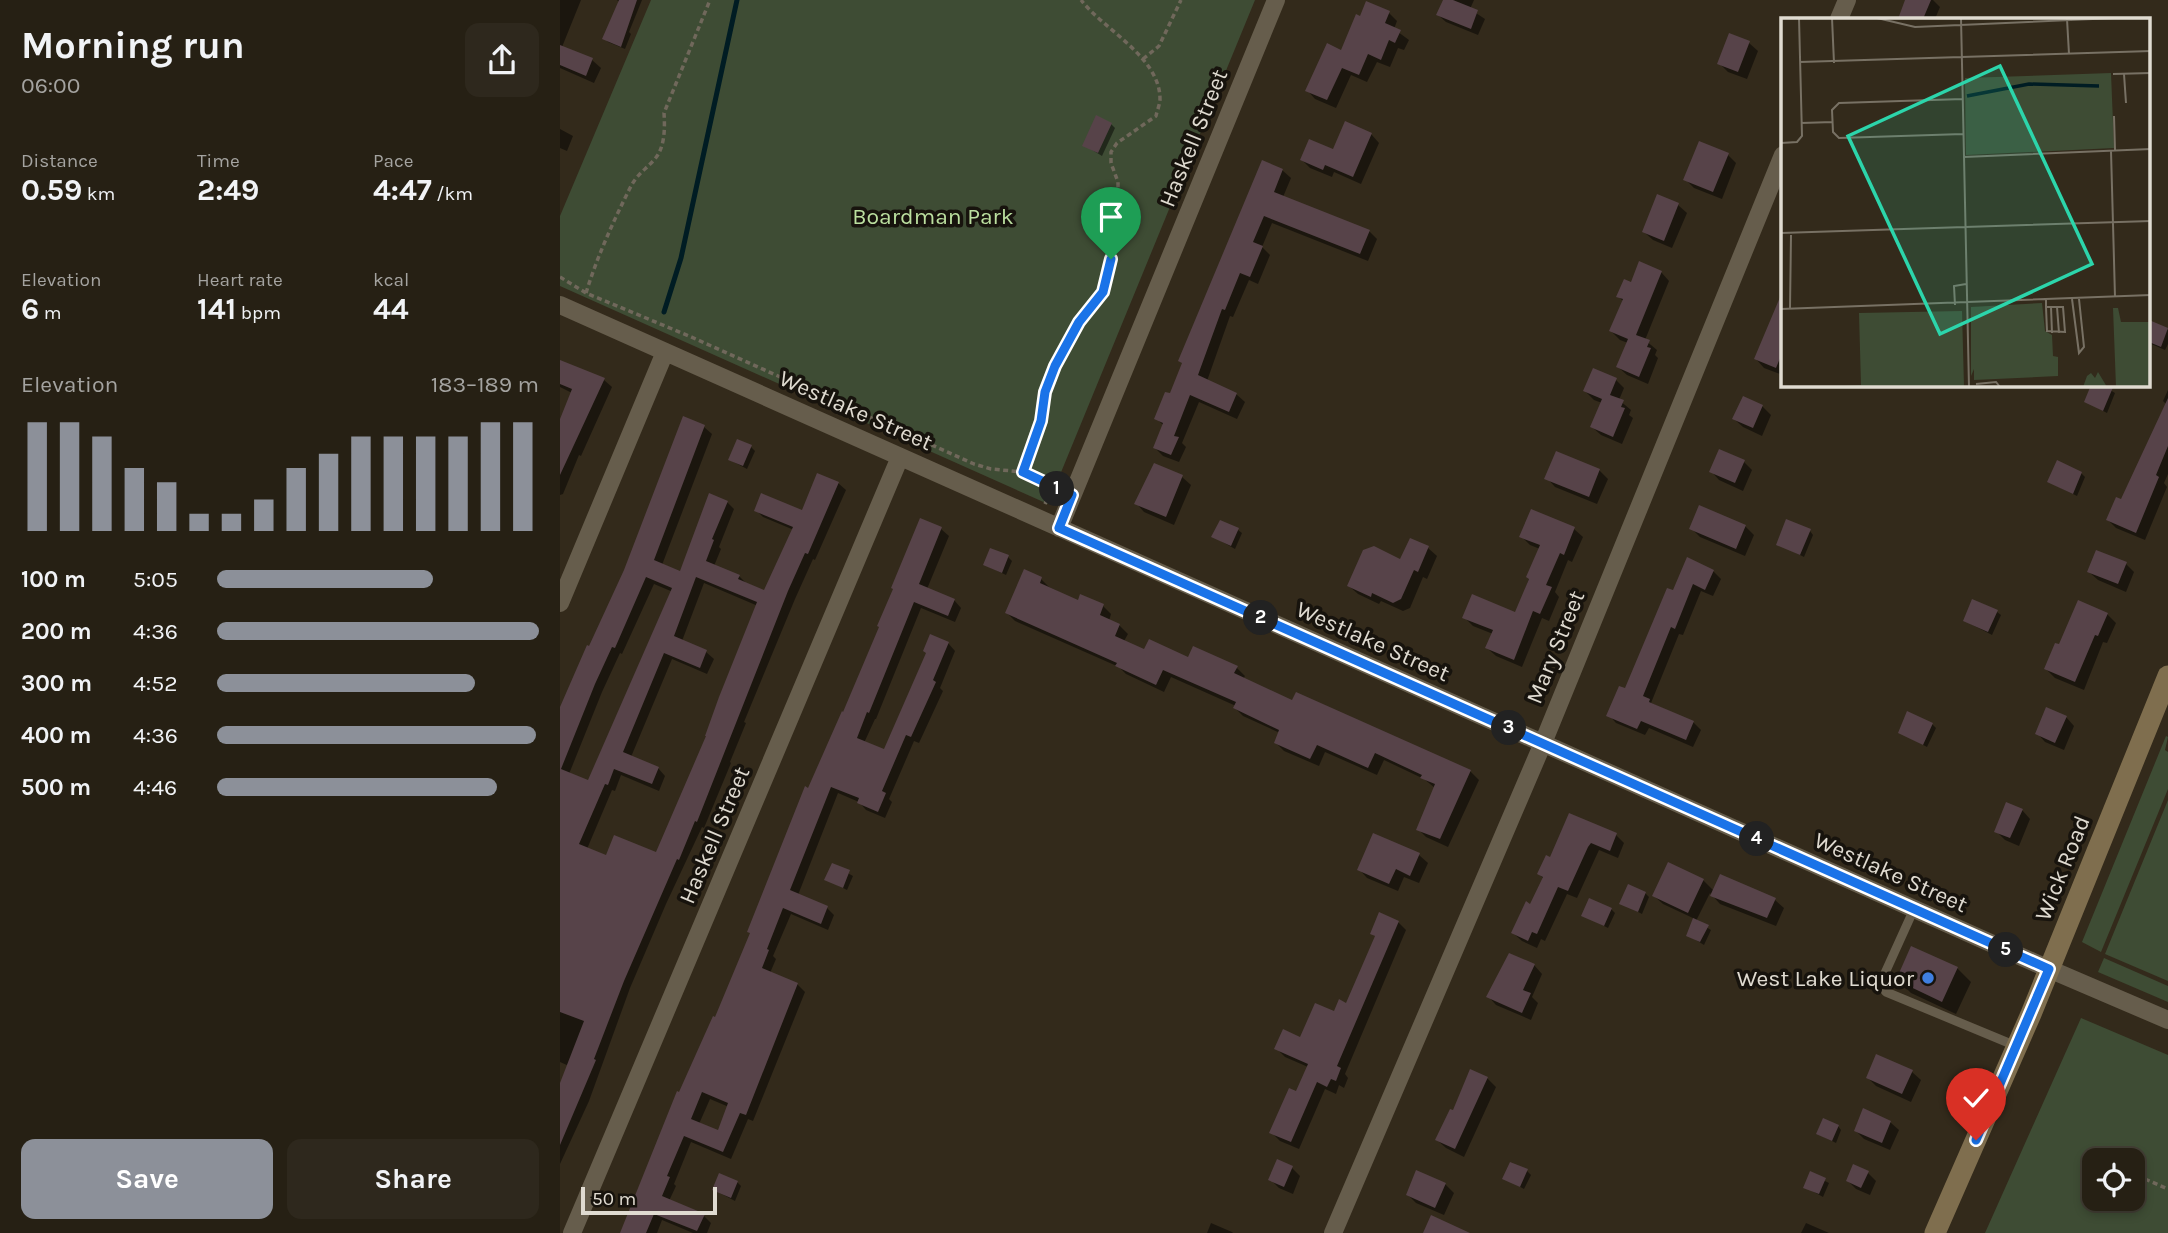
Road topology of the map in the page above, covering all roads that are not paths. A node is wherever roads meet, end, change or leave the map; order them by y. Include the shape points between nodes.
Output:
1 (1276, 0) edge
2 (1847, 0) edge
3 (1839, 18) edge
4 (1781, 160) edge
5 (560, 305) edge
6 (665, 352) junction
7 (900, 457) junction
8 (1059, 528) junction
9 (560, 603) edge
10 (2168, 676) edge
11 (1543, 743) junction
12 (1914, 909) junction
13 (2049, 969) junction
14 (2168, 1020) edge
15 (2017, 1046) junction
16 (572, 1233) edge
17 (1333, 1233) edge
18 (1935, 1233) edge

1 - 8 street, Haskell Street
2 - 3 street
4 - 11 street, Mary Street
5 - 6 street, Westlake Street
6 - 7 street, Westlake Street
6 - 9 street
7 - 8 street, Westlake Street
7 - 16 street, Haskell Street
8 - 11 street, Westlake Street
10 - 13 street, Wick Road
11 - 12 street, Westlake Street
11 - 17 street, Mary Street
12 - 13 street, Westlake Street
12 - 15 lane via 1880,984 1886,992
13 - 14 street, Westlake Street
13 - 15 street, Wick Road
15 - 18 street, Wick Road

